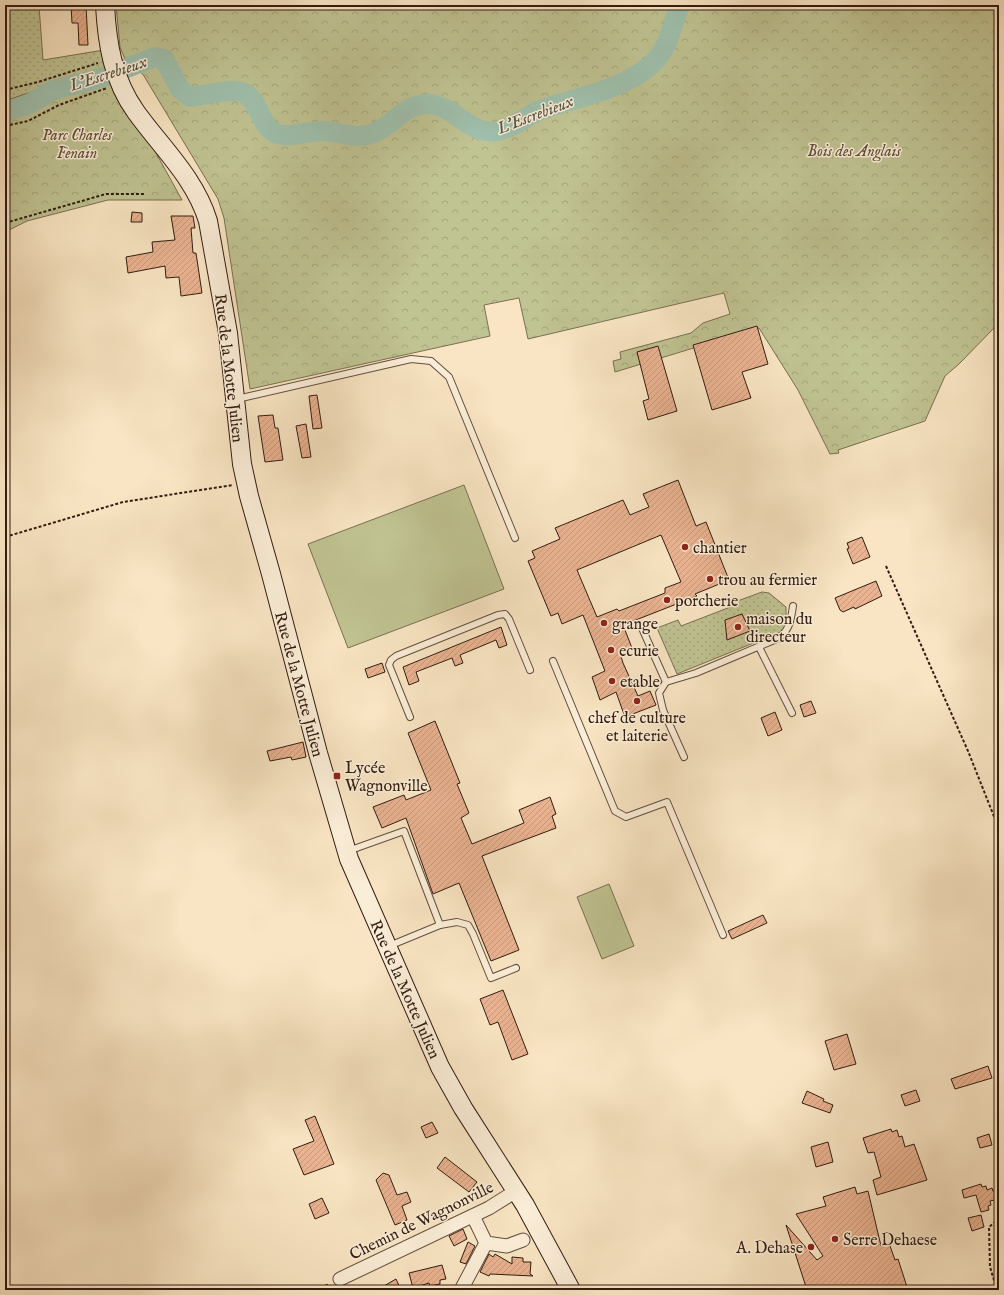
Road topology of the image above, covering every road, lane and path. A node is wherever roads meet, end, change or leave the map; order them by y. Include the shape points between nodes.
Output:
1 (105, 5) edge
2 (115, 71) junction
3 (5, 90) edge
4 (5, 126) edge
5 (144, 194) dead end
6 (5, 223) edge
7 (237, 400) junction
8 (246, 483) junction
9 (5, 537) edge
10 (515, 538) dead end
11 (886, 566) dead end
12 (793, 606) dead end
13 (641, 626) dead end
14 (759, 647) junction
15 (553, 661) dead end
16 (530, 670) dead end
17 (666, 682) junction
18 (792, 713) dead end
19 (410, 717) dead end
20 (684, 757) dead end
21 (999, 829) edge
22 (347, 852) junction
23 (440, 925) junction
24 (723, 935) dead end
25 (387, 947) junction
26 (516, 968) dead end
27 (516, 1191) junction
28 (473, 1216) junction
29 (999, 1219) edge
30 (523, 1240) dead end
31 (486, 1243) junction
32 (340, 1279) joint
33 (316, 1290) edge
34 (462, 1290) edge
35 (571, 1290) edge
36 (997, 1290) edge

1 - 2 street, Rue de la Motte Julien via 107,41
2 - 3 path via 38,82
2 - 4 path via 28,121
2 - 7 street, Rue de la Motte Julien via 135,112 186,176 202,203 210,232 228,333
5 - 6 path via 106,194
7 - 8 street, Rue de la Motte Julien
7 - 10 lane via 411,359 431,361 449,377
8 - 9 path via 123,502
8 - 22 street, Rue de la Motte Julien
11 - 21 path via 968,751
12 - 14 lane via 788,631
13 - 17 lane
14 - 17 lane via 696,673
14 - 18 lane
15 - 24 lane via 615,811 626,817 667,802
16 - 19 lane via 510,619 505,614 498,615 391,660 389,665
17 - 20 lane via 659,693 663,710
22 - 23 lane via 404,831
22 - 25 street, Rue de la Motte Julien
23 - 25 lane
23 - 26 lane via 457,922 468,925 491,978
25 - 27 street, Rue de la Motte Julien via 440,1067 467,1115
27 - 28 street, Chemin de Wagnonville
27 - 35 street, Rue de la Motte Julien
28 - 31 street
28 - 32 street, Chemin de Wagnonville
29 - 36 path via 990,1227 990,1267
30 - 31 street via 507,1246
31 - 34 street
32 - 33 path

